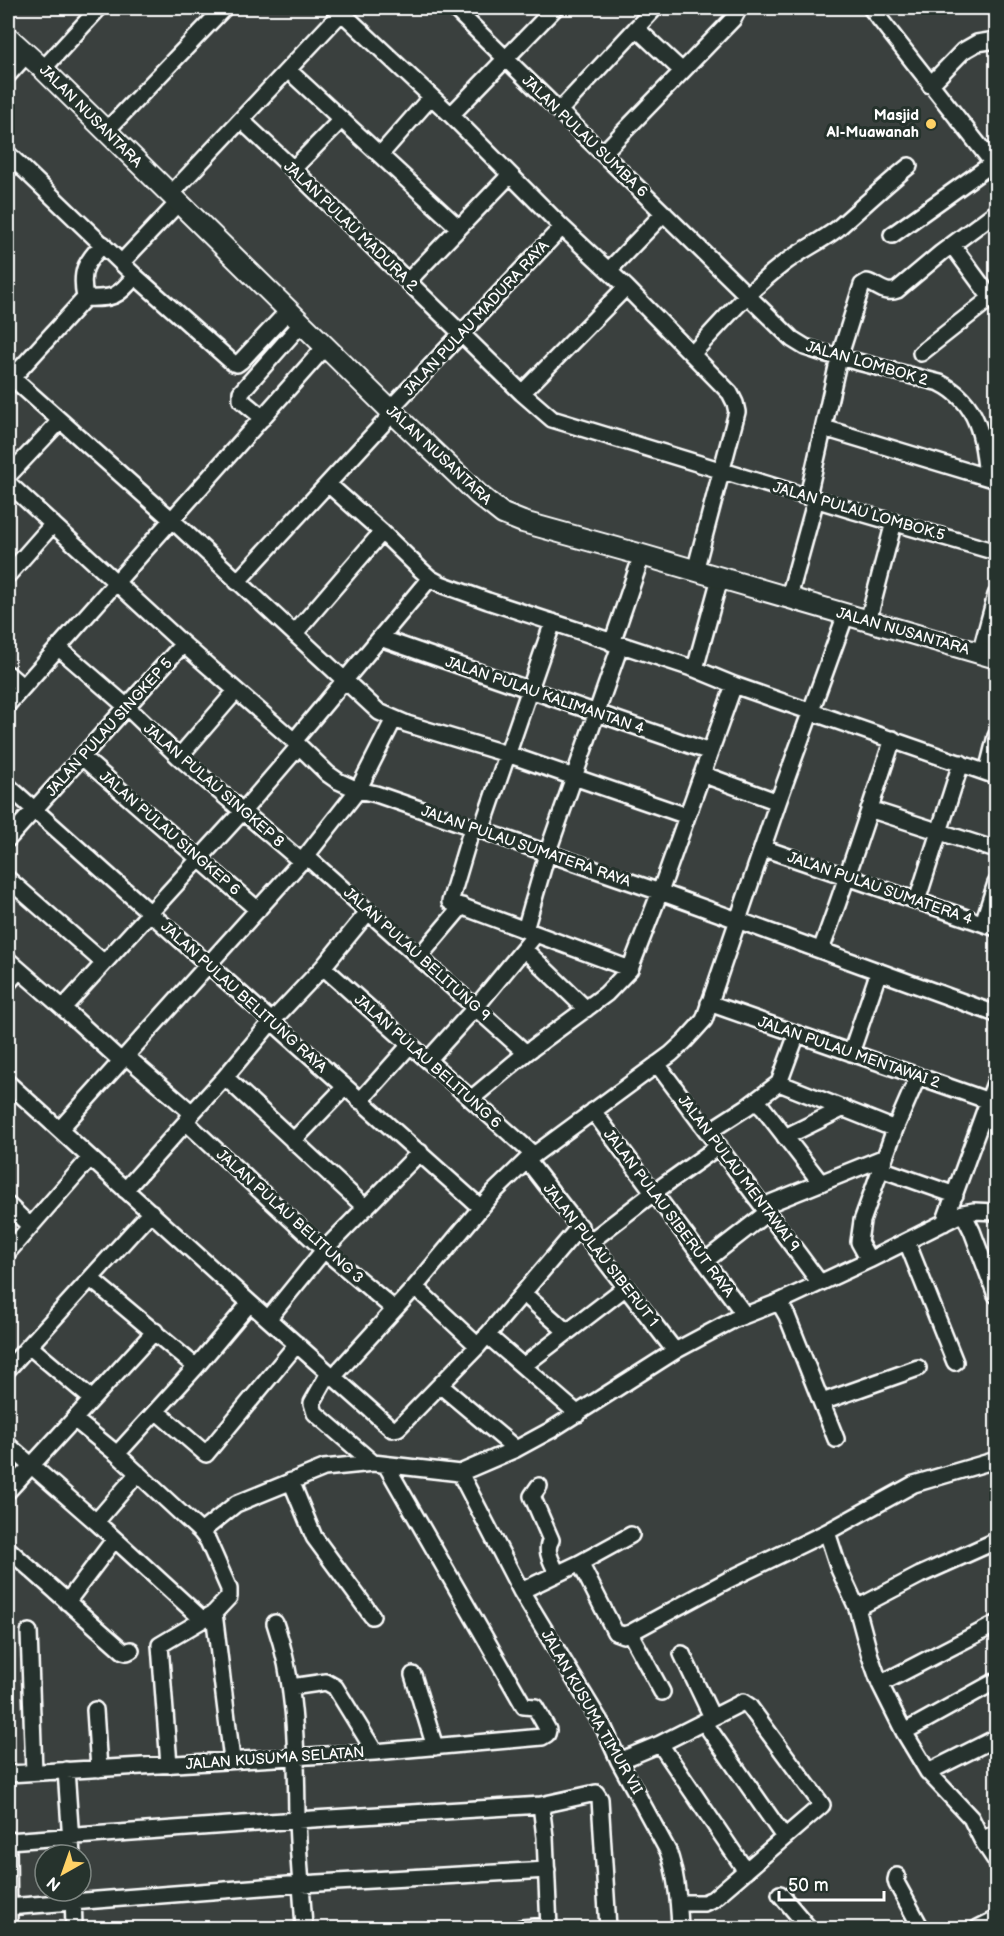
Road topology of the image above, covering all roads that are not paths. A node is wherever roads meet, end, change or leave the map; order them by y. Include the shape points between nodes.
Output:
1 (99, 8) edge
2 (454, 8) edge
3 (555, 8) edge
4 (738, 8) edge
5 (871, 8) edge
6 (220, 9) edge
7 (339, 10) edge
8 (647, 10) edge
9 (636, 28) junction
10 (8, 37) edge
11 (996, 40) edge
12 (27, 54) junction
13 (506, 58) junction
14 (43, 69) junction
15 (288, 70) junction
16 (682, 71) junction
17 (8, 75) edge
18 (930, 85) junction
19 (431, 97) junction
20 (559, 111) junction
21 (451, 115) junction
22 (241, 120) junction
23 (341, 120) junction
24 (106, 130) junction
25 (603, 153) junction
26 (8, 154) edge
27 (380, 155) junction
28 (995, 165) edge
29 (909, 166) dead end
30 (293, 169) junction
31 (510, 175) junction
32 (174, 199) junction
33 (996, 212) edge
34 (664, 213) junction
35 (562, 227) junction
36 (459, 228) junction
37 (892, 235) dead end
38 (103, 244) junction
39 (952, 245) junction
40 (122, 262) junction
41 (609, 270) junction
42 (135, 276) junction
43 (408, 281) junction
44 (626, 287) junction
45 (748, 296) junction
46 (994, 296) edge
47 (85, 298) junction
48 (295, 316) junction
49 (461, 332) junction
50 (326, 346) junction
51 (921, 353) dead end
52 (692, 354) junction
53 (839, 358) junction
54 (10, 376) edge
55 (522, 393) junction
56 (391, 411) junction
57 (262, 418) junction
58 (60, 421) junction
59 (824, 428) junction
60 (721, 471) junction
61 (8, 476) edge
62 (992, 478) edge
63 (8, 483) edge
64 (328, 484) junction
65 (812, 498) junction
66 (172, 520) junction
67 (894, 522) junction
68 (53, 524) junction
69 (382, 532) junction
70 (996, 552) edge
71 (642, 555) junction
72 (695, 571) junction
73 (8, 574) edge
74 (430, 578) junction
75 (720, 578) junction
76 (116, 580) junction
77 (237, 582) junction
78 (996, 595) edge
79 (789, 597) junction
80 (846, 614) junction
81 (868, 621) junction
82 (553, 622) junction
83 (295, 633) junction
84 (380, 639) junction
85 (616, 644) junction
86 (183, 645) junction
87 (59, 648) junction
88 (988, 656) edge
89 (695, 669) junction
90 (8, 674) edge
91 (344, 679) junction
92 (734, 685) junction
93 (23, 687) junction
94 (530, 690) junction
95 (236, 691) junction
96 (8, 704) edge
97 (127, 707) junction
98 (812, 711) junction
99 (596, 713) junction
100 (394, 719) junction
101 (996, 736) edge
102 (893, 740) junction
103 (296, 743) junction
104 (710, 752) junction
105 (507, 754) junction
106 (82, 757) junction
107 (179, 757) junction
108 (961, 764) junction
109 (702, 774) junction
110 (992, 774) edge
111 (575, 779) junction
112 (8, 786) edge
113 (358, 790) junction
114 (778, 802) junction
115 (35, 809) junction
116 (869, 809) junction
117 (243, 811) junction
118 (687, 816) junction
119 (476, 829) junction
120 (940, 832) junction
121 (8, 839) edge
122 (764, 848) junction
123 (996, 850) edge
124 (547, 854) junction
125 (304, 859) junction
126 (198, 860) junction
127 (848, 877) junction
128 (8, 879) edge
129 (996, 883) edge
130 (660, 892) junction
131 (917, 901) junction
132 (456, 904) junction
133 (258, 910) junction
134 (150, 912) junction
135 (368, 912) junction
136 (738, 921) junction
137 (990, 926) edge
138 (530, 932) junction
139 (524, 949) junction
140 (821, 950) junction
141 (419, 957) junction
142 (104, 963) junction
143 (13, 965) edge
144 (210, 965) junction
145 (323, 967) junction
146 (630, 969) junction
147 (879, 971) junction
148 (8, 983) edge
149 (709, 1004) junction
150 (476, 1007) junction
151 (63, 1008) junction
152 (586, 1009) junction
153 (996, 1014) edge
154 (272, 1021) junction
155 (797, 1034) junction
156 (411, 1045) junction
157 (526, 1053) junction
158 (851, 1053) junction
159 (124, 1059) junction
160 (428, 1060) junction
161 (657, 1064) junction
162 (918, 1076) junction
163 (225, 1077) junction
164 (996, 1080) edge
165 (8, 1083) edge
166 (779, 1083) junction
167 (345, 1087) junction
168 (471, 1099) junction
169 (360, 1101) junction
170 (755, 1101) junction
171 (989, 1101) junction
172 (844, 1108) junction
173 (594, 1111) junction
174 (189, 1118) junction
175 (60, 1129) junction
176 (895, 1129) junction
177 (708, 1132) junction
178 (785, 1137) junction
179 (294, 1141) junction
180 (718, 1146) junction
181 (420, 1152) junction
182 (530, 1157) junction
183 (90, 1158) junction
184 (883, 1163) junction
185 (821, 1183) junction
186 (125, 1190) junction
187 (653, 1193) junction
188 (955, 1195) junction
189 (8, 1205) edge
190 (366, 1208) junction
191 (481, 1208) junction
192 (766, 1209) junction
193 (151, 1212) junction
194 (996, 1212) edge
195 (963, 1213) junction
196 (944, 1223) junction
197 (30, 1226) junction
198 (580, 1226) junction
199 (591, 1241) junction
200 (907, 1242) junction
201 (324, 1250) junction
202 (8, 1252) edge
203 (869, 1260) junction
204 (705, 1261) junction
205 (91, 1279) junction
206 (820, 1283) junction
207 (415, 1287) junction
208 (626, 1287) junction
209 (523, 1293) junction
210 (996, 1295) edge
211 (779, 1302) junction
212 (250, 1303) junction
213 (394, 1309) junction
214 (745, 1315) junction
215 (268, 1319) junction
216 (155, 1331) junction
217 (567, 1332) junction
218 (483, 1341) junction
219 (297, 1344) junction
220 (29, 1346) junction
221 (675, 1351) junction
222 (954, 1362) dead end
223 (523, 1366) junction
224 (196, 1367) junction
225 (918, 1368) dead end
226 (8, 1369) edge
227 (331, 1375) junction
228 (441, 1386) junction
229 (92, 1399) junction
230 (822, 1402) junction
231 (156, 1411) junction
232 (578, 1414) junction
233 (74, 1419) junction
234 (837, 1439) dead end
235 (8, 1445) edge
236 (516, 1449) junction
237 (117, 1454) junction
238 (996, 1460) edge
239 (379, 1464) junction
240 (31, 1465) junction
241 (138, 1473) junction
242 (460, 1473) junction
243 (291, 1480) junction
244 (539, 1486) dead end
245 (8, 1491) edge
246 (96, 1522) junction
247 (201, 1532) junction
248 (827, 1533) junction
249 (631, 1535) dead end
250 (114, 1540) junction
251 (996, 1541) edge
252 (8, 1549) edge
253 (580, 1563) junction
254 (557, 1573) junction
255 (521, 1591) junction
256 (67, 1602) junction
257 (856, 1608) junction
258 (208, 1616) junction
259 (372, 1616) dead end
260 (275, 1623) dead end
261 (996, 1624) edge
262 (29, 1632) dead end
263 (630, 1633) junction
264 (131, 1650) dead end
265 (682, 1654) dead end
266 (413, 1675) dead end
267 (996, 1681) edge
268 (880, 1684) junction
269 (291, 1687) junction
270 (662, 1692) dead end
271 (95, 1710) dead end
272 (708, 1720) junction
273 (904, 1732) junction
274 (996, 1738) edge
275 (660, 1744) junction
276 (435, 1747) junction
277 (375, 1752) junction
278 (297, 1756) junction
279 (232, 1760) junction
280 (619, 1761) junction
281 (169, 1765) junction
282 (99, 1769) junction
283 (66, 1770) junction
284 (34, 1772) junction
285 (928, 1772) junction
286 (8, 1774) edge
287 (541, 1805) junction
288 (297, 1820) junction
289 (996, 1833) edge
290 (71, 1837) junction
291 (784, 1838) junction
292 (982, 1840) junction
293 (8, 1841) edge
294 (71, 1843) edge
295 (8, 1847) edge
296 (996, 1861) edge
297 (547, 1870) junction
298 (746, 1871) junction
299 (897, 1876) dead end
300 (301, 1884) junction
301 (780, 1893) dead end
302 (93, 1895) edge
303 (33, 1903) edge
304 (73, 1903) edge
305 (680, 1904) junction
306 (8, 1907) edge
307 (996, 1919) edge
308 (549, 1928) edge
309 (9, 1929) edge
310 (74, 1929) edge
311 (304, 1929) edge
312 (521, 1929) edge
313 (608, 1929) edge
314 (680, 1929) edge
315 (807, 1929) edge
316 (921, 1929) edge
317 (978, 1929) edge

1 - 14 street
2 - 13 street, JALAN PULAU SUMBA 6
3 - 13 street
4 - 16 street via 733,19
5 - 18 street
6 - 24 street
7 - 15 street
7 - 19 street
8 - 9 street
9 - 16 street
9 - 20 street
10 - 12 street, JALAN NUSANTARA
11 - 18 street via 977,43 963,51
12 - 14 street, JALAN NUSANTARA
12 - 17 street
13 - 20 street, JALAN PULAU SUMBA 6
13 - 21 street
14 - 24 street, JALAN NUSANTARA
15 - 22 street
15 - 23 street
16 - 25 street
18 - 28 street
19 - 21 street
19 - 27 street
20 - 25 street, JALAN PULAU SUMBA 6
21 - 31 street
22 - 30 street, JALAN PULAU MADURA 2
22 - 32 street
23 - 27 street
23 - 30 street
24 - 32 street, JALAN NUSANTARA
25 - 34 street, JALAN PULAU SUMBA 6
26 - 38 street
27 - 36 street
28 - 37 street
29 - 45 street via 834,231 783,264
30 - 43 street, JALAN PULAU MADURA 2
31 - 35 street
31 - 36 street
32 - 40 street
32 - 48 street, JALAN NUSANTARA
33 - 39 street
34 - 41 street
34 - 45 street, JALAN LOMBOK 2
35 - 41 street
35 - 49 street, JALAN PULAU MADURA RAYA
36 - 43 street
38 - 40 street
38 - 47 street via 87,262
39 - 46 street
39 - 53 street via 897,290 883,290 867,282 862,285
40 - 42 street
41 - 44 street
42 - 47 street via 119,294
42 - 48 street via 237,364
43 - 49 street, JALAN PULAU MADURA 2
44 - 52 street
44 - 55 street
45 - 52 street
45 - 53 street, JALAN LOMBOK 2 via 792,339
46 - 51 street
47 - 54 street
48 - 50 street, JALAN NUSANTARA
48 - 57 street via 241,392 241,400
49 - 55 street, JALAN PULAU MADURA 2
49 - 56 street, JALAN PULAU MADURA RAYA
50 - 56 street, JALAN NUSANTARA
50 - 57 street
52 - 60 street via 735,403 734,428
53 - 59 street
53 - 62 street, JALAN LOMBOK 2 via 950,388 963,399 976,420
54 - 58 street
55 - 60 street, JALAN PULAU LOMBOK.5 via 552,419 564,424
56 - 64 street, JALAN PULAU MADURA RAYA
56 - 71 street, JALAN NUSANTARA via 503,514
57 - 66 street
58 - 61 street
58 - 66 street
59 - 62 street
59 - 65 street
60 - 65 street, JALAN PULAU LOMBOK.5
60 - 72 street
63 - 68 street, JALAN PULAU SUMATERA RAYA
64 - 69 street
64 - 77 street, JALAN PULAU MADURA RAYA
65 - 67 street, JALAN PULAU LOMBOK.5
65 - 79 street
66 - 76 street
66 - 77 street
67 - 70 street, JALAN PULAU LOMBOK.5
67 - 81 street
68 - 73 street
68 - 76 street, JALAN PULAU SUMATERA RAYA
69 - 74 street
69 - 83 street
71 - 72 street, JALAN NUSANTARA
71 - 85 street
72 - 75 street, JALAN NUSANTARA
74 - 82 street
74 - 84 street
75 - 79 street, JALAN NUSANTARA
75 - 89 street
76 - 86 street, JALAN PULAU SUMATERA RAYA
76 - 87 street
77 - 83 street
78 - 88 street
79 - 80 street, JALAN NUSANTARA
80 - 81 street, JALAN NUSANTARA
80 - 98 street
81 - 88 street, JALAN NUSANTARA
82 - 85 street
82 - 94 street
83 - 91 street
84 - 91 street
84 - 94 street, JALAN PULAU KALIMANTAN 4
85 - 89 street
85 - 99 street
86 - 95 street, JALAN PULAU SUMATERA RAYA
86 - 97 street, JALAN PULAU SINGKEP 5
87 - 93 street
87 - 97 street, JALAN PULAU SINGKEP 8
89 - 92 street
90 - 93 street
91 - 100 street via 380,712
91 - 103 street
92 - 98 street
92 - 104 street
93 - 96 street
94 - 99 street, JALAN PULAU KALIMANTAN 4
94 - 105 street
95 - 103 street, JALAN PULAU SUMATERA RAYA
95 - 107 street
97 - 106 street, JALAN PULAU SINGKEP 5
97 - 107 street, JALAN PULAU SINGKEP 8
98 - 102 street
98 - 114 street
99 - 104 street, JALAN PULAU KALIMANTAN 4
99 - 111 street
100 - 105 street
100 - 113 street
101 - 110 street
102 - 108 street
102 - 116 street
103 - 113 street, JALAN PULAU SUMATERA RAYA via 328,774
103 - 117 street
104 - 109 street
105 - 111 street
105 - 119 street
106 - 115 street, JALAN PULAU SINGKEP 5
106 - 126 street, JALAN PULAU SINGKEP 6
107 - 117 street, JALAN PULAU SINGKEP 8
108 - 110 street
108 - 120 street
109 - 114 street
109 - 118 street
111 - 118 street
111 - 124 street
112 - 115 street, JALAN PULAU BELITUNG RAYA
113 - 119 street, JALAN PULAU SUMATERA RAYA
113 - 125 street
114 - 122 street
115 - 121 street, JALAN PULAU SINGKEP 5
115 - 134 street, JALAN PULAU BELITUNG RAYA
116 - 120 street
116 - 127 street
117 - 125 street, JALAN PULAU SINGKEP 8
117 - 126 street
118 - 130 street
119 - 124 street, JALAN PULAU SUMATERA RAYA
119 - 132 street
120 - 123 street
120 - 131 street
122 - 127 street, JALAN PULAU SUMATERA 4
122 - 136 street
124 - 130 street, JALAN PULAU SUMATERA RAYA
124 - 138 street
125 - 133 street
125 - 135 street, JALAN PULAU BELITUNG 9
126 - 133 street, JALAN PULAU SINGKEP 6
126 - 134 street
127 - 131 street, JALAN PULAU SUMATERA 4
127 - 140 street
128 - 142 street
129 - 137 street
130 - 136 street, JALAN PULAU SUMATERA RAYA
130 - 146 street
131 - 137 street, JALAN PULAU SUMATERA 4
132 - 138 street
132 - 141 street
133 - 144 street
134 - 142 street
134 - 144 street, JALAN PULAU BELITUNG RAYA
135 - 141 street, JALAN PULAU BELITUNG 9
135 - 145 street
136 - 140 street, JALAN PULAU SUMATERA RAYA
136 - 149 street
138 - 139 street
138 - 146 street
139 - 150 street
139 - 152 street
140 - 147 street, JALAN PULAU SUMATERA RAYA
141 - 150 street, JALAN PULAU BELITUNG 9
142 - 151 street
143 - 148 street
143 - 151 street, JALAN PULAU BELITUNG 3
144 - 154 street, JALAN PULAU BELITUNG RAYA
144 - 159 street
145 - 154 street
145 - 156 street, JALAN PULAU BELITUNG 6
146 - 152 street
147 - 153 street, JALAN PULAU SUMATERA RAYA
147 - 158 street
149 - 155 street, JALAN PULAU MENTAWAI 2
149 - 161 street via 704,1020
150 - 157 street, JALAN PULAU BELITUNG 9
150 - 160 street
151 - 159 street, JALAN PULAU BELITUNG 3
152 - 157 street
154 - 163 street
154 - 167 street, JALAN PULAU BELITUNG RAYA
155 - 158 street, JALAN PULAU MENTAWAI 2
155 - 166 street
156 - 160 street, JALAN PULAU BELITUNG 6
156 - 169 street
157 - 168 street
158 - 162 street, JALAN PULAU MENTAWAI 2
159 - 174 street, JALAN PULAU BELITUNG 3
159 - 175 street
160 - 168 street, JALAN PULAU BELITUNG 6
161 - 173 street
161 - 177 street, JALAN PULAU MENTAWAI 9
162 - 171 street, JALAN PULAU MENTAWAI 2
162 - 176 street
163 - 174 street
163 - 179 street
164 - 171 street
165 - 175 street
166 - 170 street
166 - 172 street
167 - 169 street, JALAN PULAU BELITUNG RAYA
167 - 179 street
168 - 182 street, JALAN PULAU BELITUNG 6
169 - 181 street, JALAN PULAU BELITUNG RAYA
170 - 177 street
170 - 178 street
171 - 188 street
172 - 176 street
172 - 178 street
173 - 182 street
173 - 187 street, JALAN PULAU SIBERUT RAYA
174 - 186 street
174 - 201 street, JALAN PULAU BELITUNG 3
175 - 183 street
176 - 184 street
177 - 180 street, JALAN PULAU MENTAWAI 9
178 - 185 street
179 - 190 street
180 - 187 street
180 - 192 street, JALAN PULAU MENTAWAI 9
181 - 190 street
181 - 191 street, JALAN PULAU BELITUNG RAYA
182 - 191 street
182 - 198 street, JALAN PULAU SIBERUT 1
183 - 186 street
183 - 197 street
184 - 185 street
184 - 188 street
184 - 203 street via 860,1232 859,1242
185 - 192 street
186 - 193 street
187 - 199 street
187 - 204 street, JALAN PULAU SIBERUT RAYA
188 - 196 street
189 - 197 street
190 - 201 street
191 - 207 street
192 - 204 street
192 - 206 street, JALAN PULAU MENTAWAI 9
193 - 205 street
193 - 212 street
194 - 195 street
195 - 196 street
195 - 210 street
196 - 200 street
197 - 202 street
198 - 199 street, JALAN PULAU SIBERUT 1
198 - 209 street
199 - 208 street, JALAN PULAU SIBERUT 1
200 - 203 street
200 - 222 street
201 - 213 street, JALAN PULAU BELITUNG 3
201 - 215 street
203 - 206 street
204 - 214 street, JALAN PULAU SIBERUT RAYA
205 - 216 street
205 - 220 street
206 - 211 street
207 - 213 street
207 - 218 street
208 - 217 street
208 - 221 street, JALAN PULAU SIBERUT 1
209 - 217 street
209 - 218 street
211 - 214 street
211 - 230 street
212 - 215 street
212 - 224 street
213 - 227 street
214 - 221 street
215 - 219 street
216 - 224 street
216 - 229 street
217 - 223 street
218 - 223 street
218 - 228 street
219 - 227 street
219 - 231 street via 206,1454
220 - 226 street
220 - 229 street
221 - 232 street
223 - 232 street
224 - 231 street
225 - 230 street
227 - 228 street via 392,1429 398,1428
227 - 239 street via 312,1402 315,1413
228 - 236 street
229 - 233 street
230 - 234 street
231 - 237 street
232 - 236 street
233 - 237 street
233 - 240 street
235 - 240 street
236 - 242 street
237 - 241 street
238 - 248 street via 914,1484
239 - 242 street
239 - 243 street via 324,1468
239 - 276 street, JALAN KUSUMA SELATAN via 524,1706 536,1707 548,1731 542,1737
240 - 245 street
240 - 246 street
241 - 246 street
241 - 247 street
242 - 255 street, JALAN KUSUMA TIMUR VII
243 - 247 street via 236,1504
243 - 259 street via 314,1537
244 - 254 street via 532,1496 551,1540 547,1550
246 - 250 street
247 - 258 street via 230,1589 229,1597
248 - 257 street
248 - 263 street
249 - 253 street
250 - 256 street
250 - 258 street
251 - 257 street
252 - 256 street
253 - 254 street
253 - 263 street via 615,1632
254 - 255 street
255 - 280 street, JALAN KUSUMA TIMUR VII via 604,1728
256 - 264 street via 123,1651
257 - 268 street
258 - 279 street
258 - 281 street via 160,1645
260 - 269 street
261 - 268 street
262 - 284 street
263 - 270 street
265 - 272 street
266 - 276 street
267 - 273 street
268 - 273 street
269 - 277 street via 327,1682 335,1687
269 - 278 street
271 - 282 street
272 - 275 street
272 - 291 street
272 - 291 street via 743,1702 747,1704 822,1806
273 - 285 street
274 - 285 street
275 - 280 street
275 - 298 street
276 - 277 street, JALAN KUSUMA SELATAN
277 - 278 street, JALAN KUSUMA SELATAN
278 - 279 street, JALAN KUSUMA SELATAN
278 - 288 street
279 - 281 street, JALAN KUSUMA SELATAN
280 - 305 street, JALAN KUSUMA TIMUR VII via 668,1851
281 - 282 street, JALAN KUSUMA SELATAN
282 - 283 street, JALAN KUSUMA SELATAN
283 - 284 street, JALAN KUSUMA SELATAN
283 - 290 street
284 - 286 street, JALAN KUSUMA SELATAN
285 - 292 street via 971,1818
287 - 288 street
287 - 297 street
287 - 313 street via 599,1795
288 - 290 street
288 - 300 street
289 - 292 street
290 - 293 street
290 - 294 street
291 - 298 street
292 - 296 street
295 - 306 street
297 - 300 street
297 - 308 street
298 - 305 street via 704,1904
299 - 316 street via 897,1884
300 - 302 street
300 - 311 street
301 - 315 street
303 - 306 street
304 - 310 street
305 - 314 street, JALAN KUSUMA TIMUR VII
306 - 309 street
307 - 317 street
308 - 312 street

